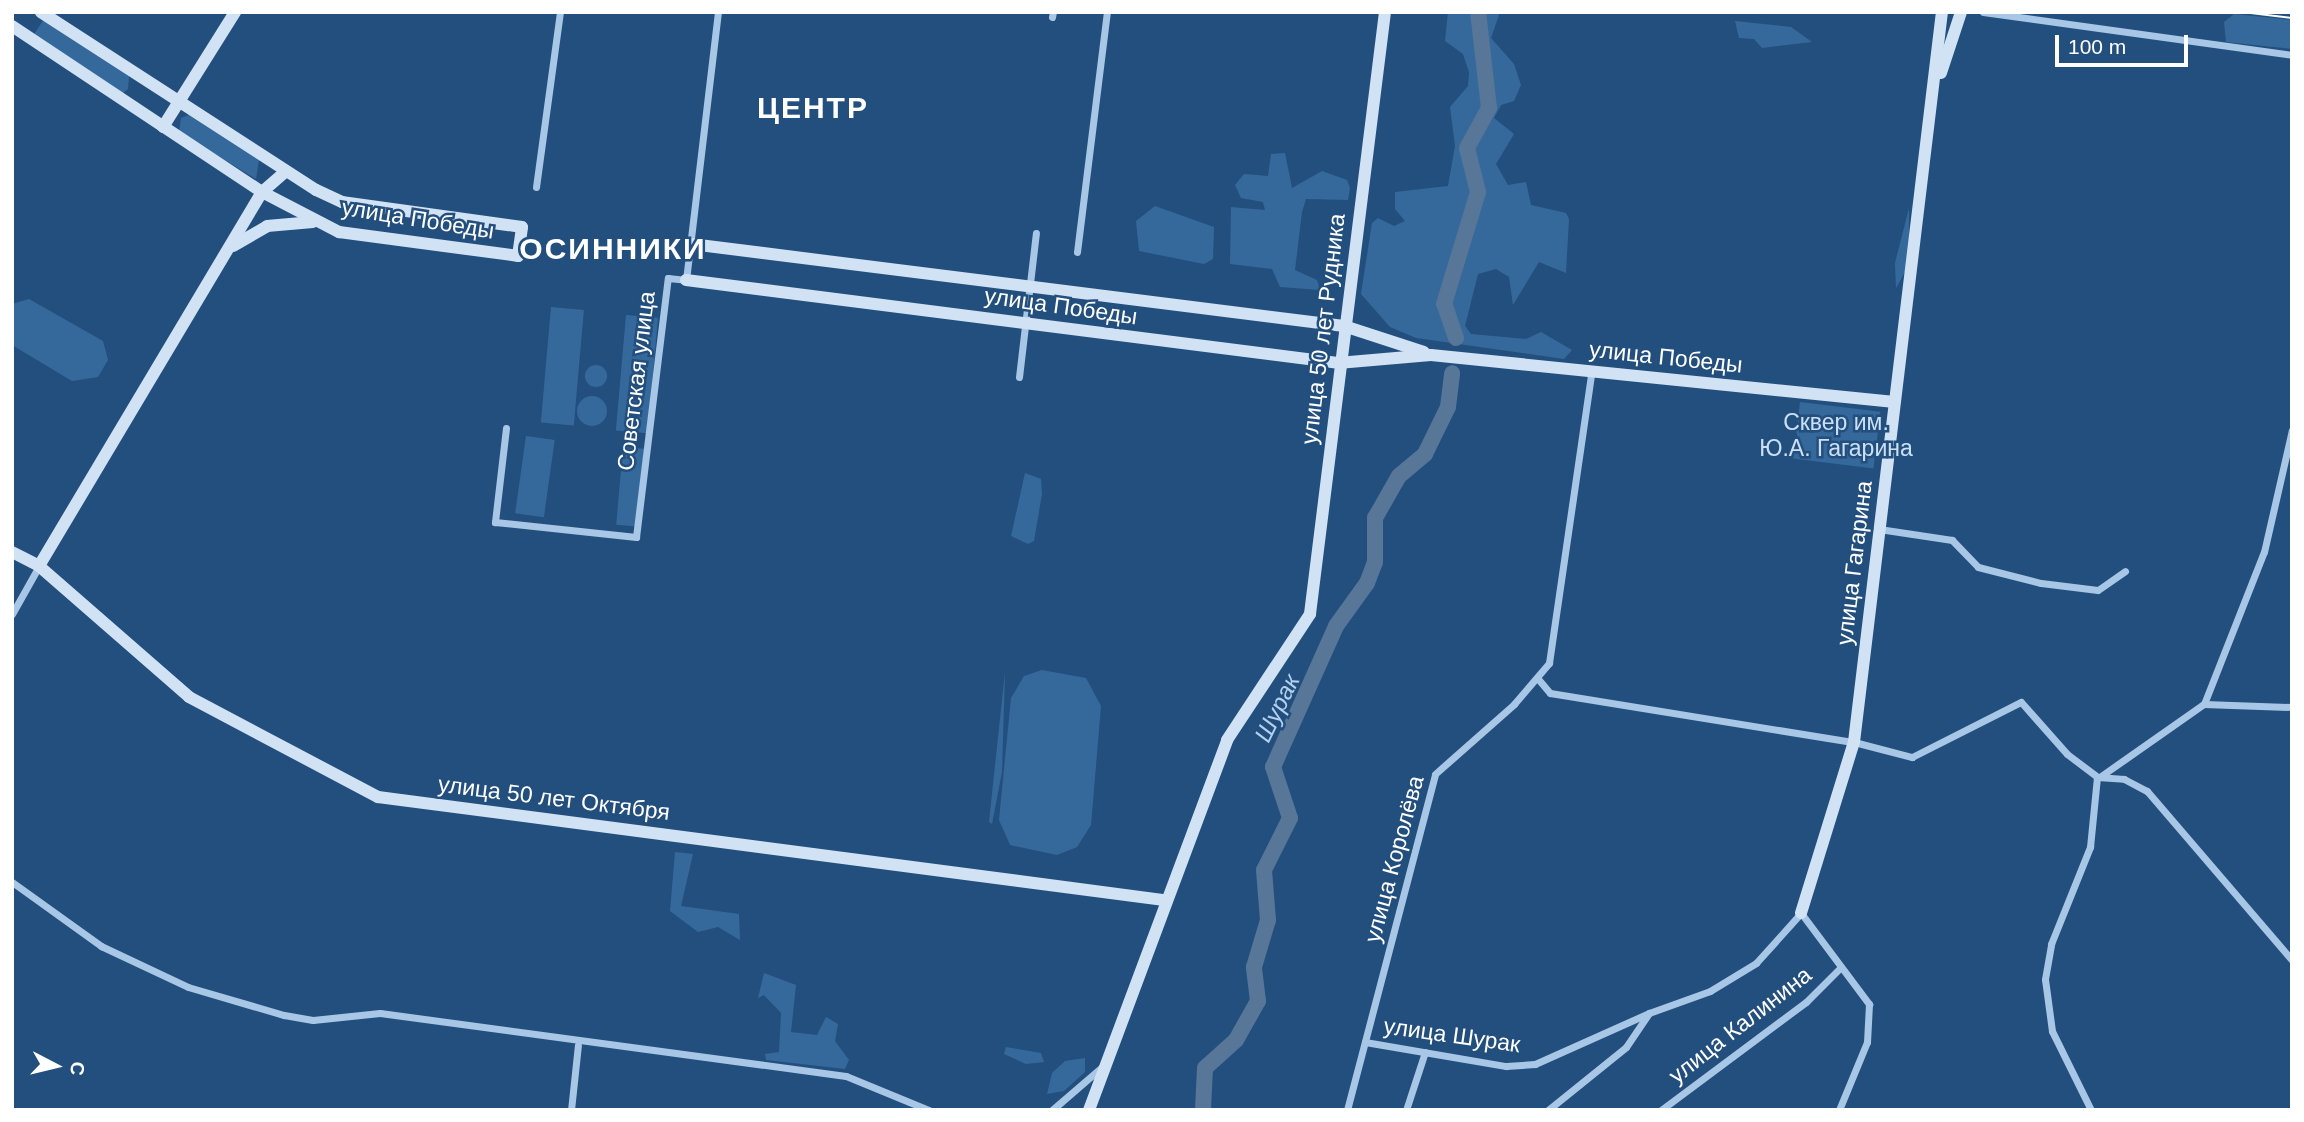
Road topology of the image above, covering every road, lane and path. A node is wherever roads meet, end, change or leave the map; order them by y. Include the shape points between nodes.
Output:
1 (41, 12) edge
2 (235, 12) edge
3 (560, 12) edge
4 (718, 12) edge
5 (1107, 12) edge
6 (1385, 12) edge
7 (1942, 12) edge
8 (1961, 12) edge
9 (1983, 12) edge
10 (12, 26) edge
11 (2292, 55) edge
12 (1936, 86) junction
13 (179, 103) junction
14 (163, 127) junction
15 (284, 173) junction
16 (536, 187) dead end
17 (262, 192) junction
18 (321, 223) junction
19 (1036, 233) dead end
20 (691, 244) junction
21 (227, 250) junction
22 (1077, 253) dead end
23 (686, 280) junction
24 (1030, 287) junction
25 (1025, 323) junction
26 (1344, 326) junction
27 (1431, 355) junction
28 (1338, 363) junction
29 (1592, 369) junction
30 (1018, 377) dead end
31 (1895, 402) junction
32 (506, 428) dead end
33 (2292, 430) edge
34 (1879, 529) junction
35 (12, 552) edge
36 (39, 566) junction
37 (2125, 570) dead end
38 (12, 614) edge
39 (1539, 680) junction
40 (2204, 704) junction
41 (2292, 707) edge
42 (1854, 742) junction
43 (2097, 778) junction
44 (12, 882) edge
45 (1164, 900) junction
46 (1801, 913) junction
47 (2292, 960) edge
48 (1841, 967) junction
49 (1649, 1013) junction
50 (1365, 1042) junction
51 (578, 1045) junction
52 (1424, 1052) junction
53 (1107, 1062) junction
54 (571, 1110) edge
55 (929, 1110) edge
56 (1052, 1110) edge
57 (1088, 1110) edge
58 (1346, 1110) edge
59 (1406, 1110) edge
60 (1548, 1110) edge
61 (1661, 1110) edge
62 (1839, 1110) edge
63 (2091, 1110) edge

1 - 13 street, улица Победы
2 - 13 street
3 - 16 street
4 - 20 street, Советская улица
5 - 22 street
6 - 26 street, улица 50 лет Рудника
7 - 12 street, улица Гагарина
8 - 12 street, улица Гагарина
9 - 11 street
10 - 14 street, улица Победы
12 - 31 street, улица Гагарина
13 - 14 street
13 - 15 street, улица Победы
14 - 17 street, улица Победы
15 - 17 street
15 - 18 street, улица Победы via 342,202 522,227 518,256 339,232
17 - 18 street, улица Победы
17 - 21 street
18 - 21 street via 267,226
19 - 24 street
20 - 23 street, Советская улица
20 - 24 street, улица Победы
21 - 36 street
23 - 25 street, улица Победы
23 - 32 street, Советская улица via 668,278 636,537 495,522
24 - 25 street
24 - 26 street, улица Победы
25 - 28 street, улица Победы
25 - 30 street
26 - 27 street, улица Победы
26 - 28 street, улица 50 лет Рудника
27 - 28 street, улица Победы
27 - 29 street, улица Победы
28 - 45 street, улица 50 лет Рудника via 1310,614 1227,740
29 - 31 street, улица Победы
29 - 39 street, улица Королёва via 1552,650
31 - 34 street, улица Гагарина
33 - 40 street via 2254,580
34 - 37 street via 1952,540 1978,568 2041,583 2098,590
34 - 42 street, улица Гагарина
35 - 36 street, улица 50 лет Октября
36 - 38 street
36 - 45 street, улица 50 лет Октября via 189,697 378,797
39 - 42 street via 1550,693
39 - 50 street, улица Королёва via 1435,774
40 - 41 street
40 - 43 street
42 - 43 street via 1912,758 2021,702 2067,754
42 - 46 street, улица Гагарина
43 - 47 street via 2124,779 2147,791
43 - 63 street via 2090,847 2051,944 2045,979 2052,1031
44 - 51 street via 101,946 188,988 235,1002 313,1020 380,1013
45 - 53 street, улица 50 лет Рудника
46 - 48 street
46 - 49 street, улица Шурак via 1756,963 1710,991
48 - 61 street, улица Калинина via 1806,1002
48 - 62 street via 1868,1004 1867,1042
49 - 52 street, улица Шурак via 1535,1064
49 - 60 street via 1626,1047
50 - 52 street, улица Шурак
50 - 58 street, улица Королёва
51 - 54 street
51 - 55 street via 846,1076
52 - 59 street
53 - 56 street
53 - 57 street, улица 50 лет Рудника

